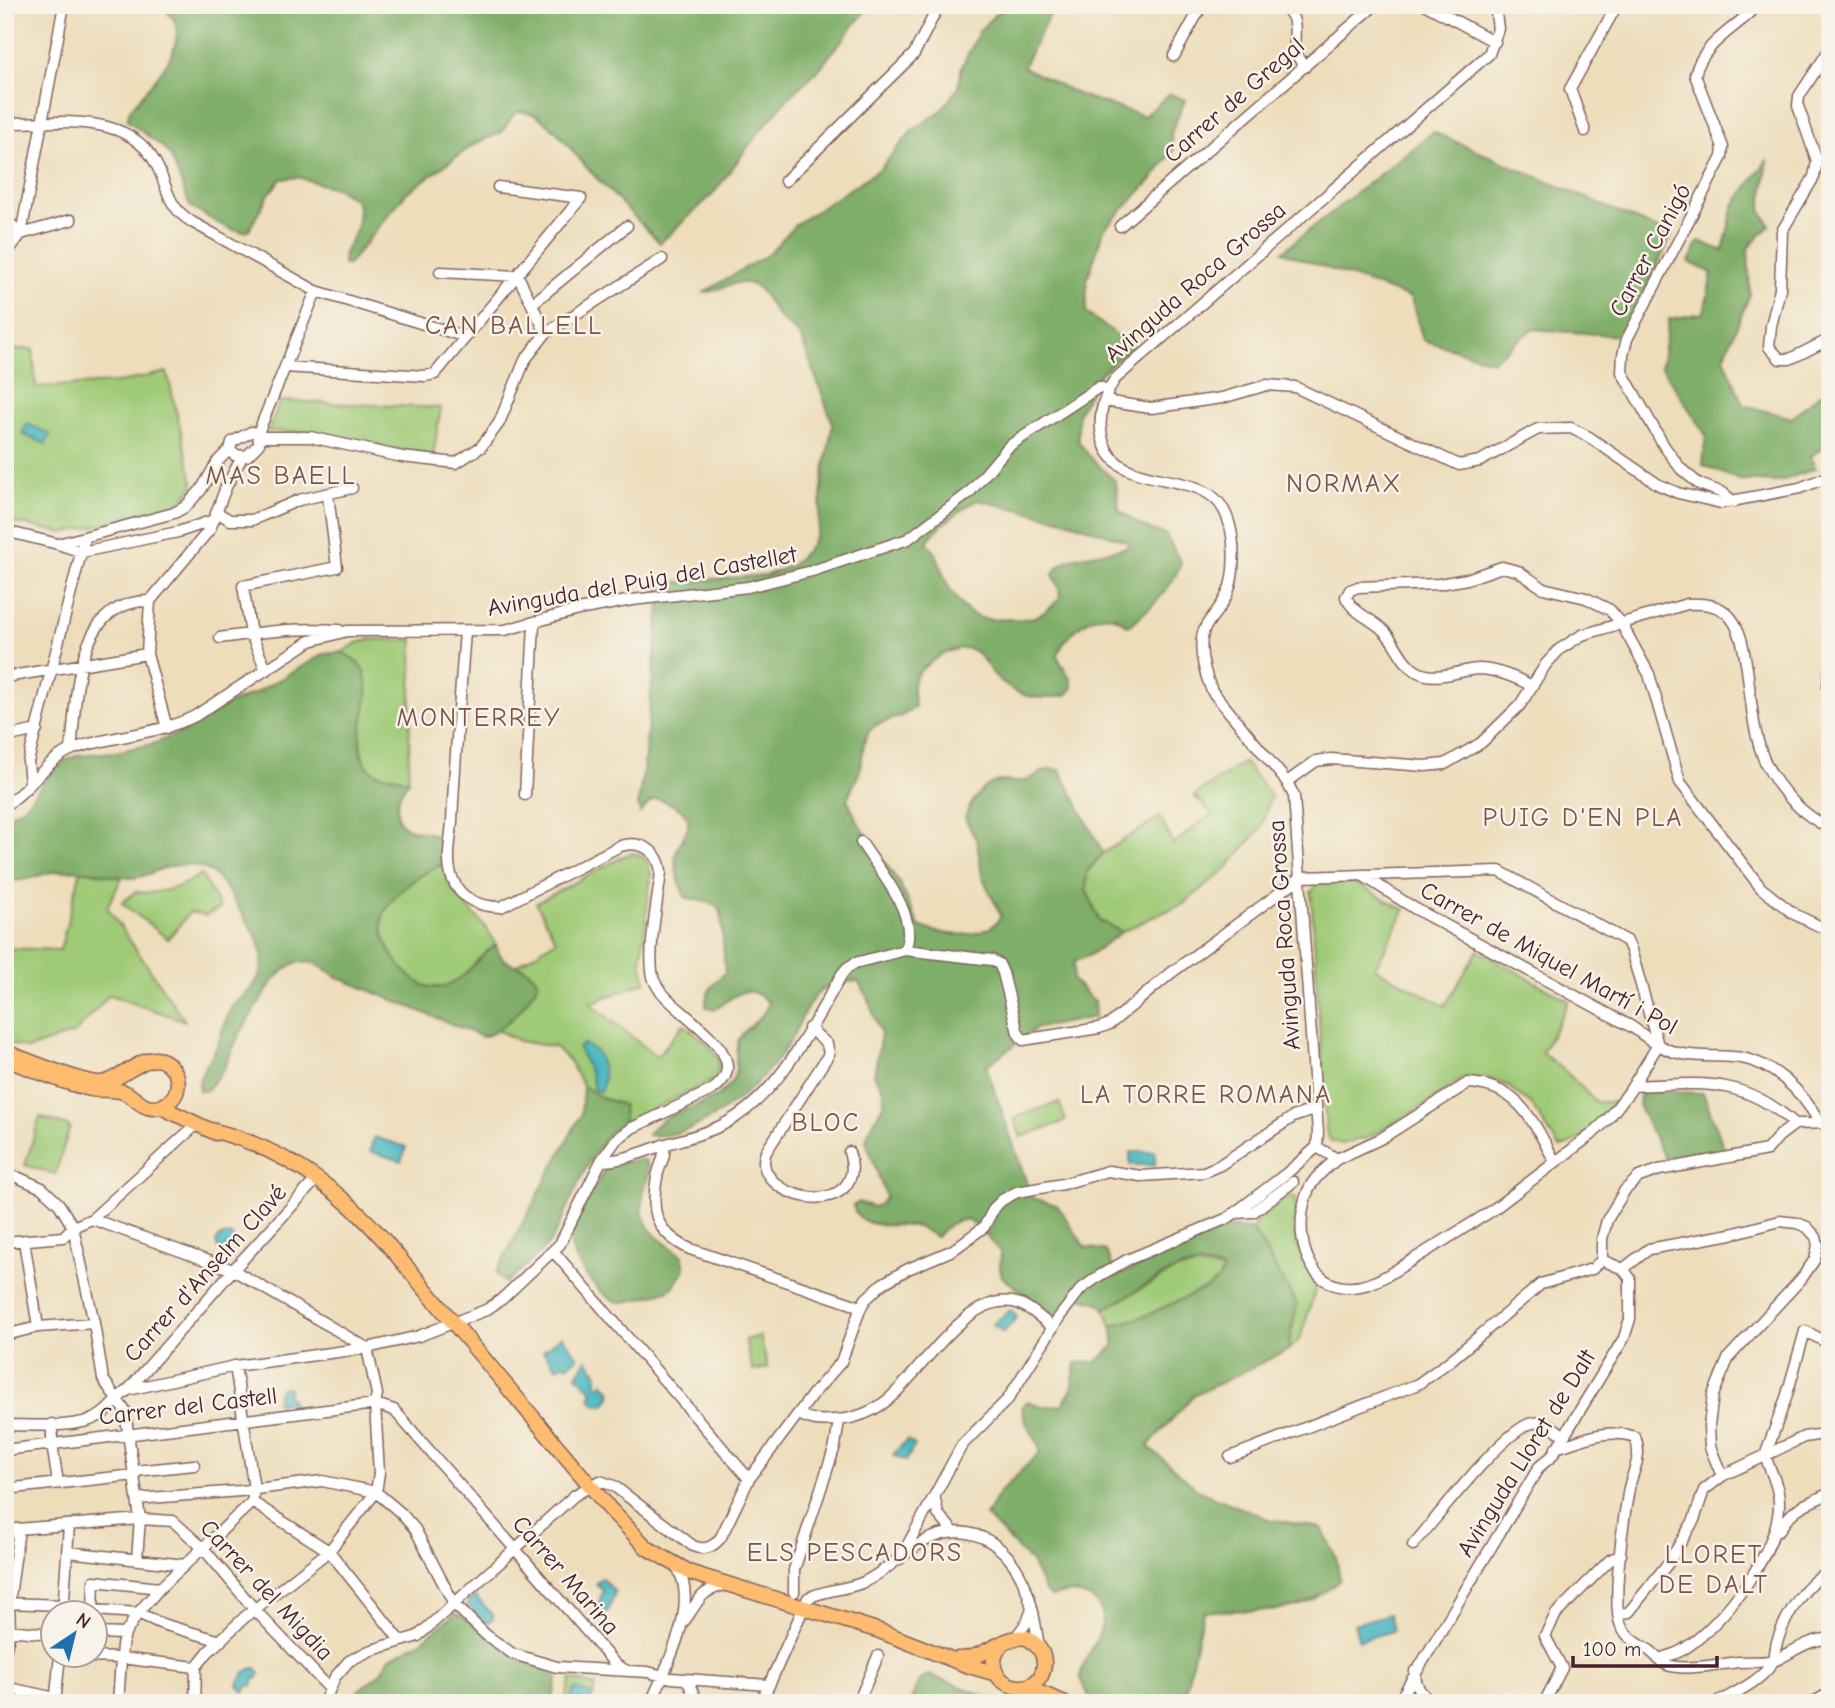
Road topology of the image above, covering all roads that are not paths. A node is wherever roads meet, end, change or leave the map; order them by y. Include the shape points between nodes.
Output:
1 (64, 5) edge
2 (939, 5) edge
3 (1202, 5) edge
4 (1283, 5) edge
5 (1375, 5) edge
6 (1426, 5) edge
7 (1495, 5) edge
8 (1617, 5) edge
9 (1758, 5) edge
10 (1495, 41) junction
11 (1830, 49) edge
12 (1174, 57) dead end
13 (1305, 67) junction
14 (5, 123) edge
15 (41, 123) junction
16 (1585, 131) dead end
17 (785, 181) dead end
18 (498, 187) dead end
19 (5, 218) edge
20 (71, 220) dead end
21 (627, 226) dead end
22 (1120, 226) dead end
23 (21, 234) junction
24 (5, 256) edge
25 (662, 258) dead end
26 (440, 272) dead end
27 (518, 275) junction
28 (316, 291) junction
29 (532, 304) junction
30 (547, 333) junction
31 (466, 337) junction
32 (1830, 339) edge
33 (285, 368) junction
34 (1106, 395) junction
35 (259, 435) junction
36 (230, 449) junction
37 (242, 457) junction
38 (1830, 476) edge
39 (352, 488) dead end
40 (328, 495) junction
41 (1734, 502) junction
42 (216, 517) junction
43 (5, 531) edge
44 (85, 537) junction
45 (58, 544) junction
46 (82, 552) junction
47 (150, 601) junction
48 (1621, 622) junction
49 (534, 624) junction
50 (347, 631) junction
51 (465, 632) junction
52 (251, 634) junction
53 (220, 638) dead end
54 (147, 654) junction
55 (80, 666) junction
56 (52, 670) junction
57 (266, 670) junction
58 (1830, 670) edge
59 (5, 677) edge
60 (1532, 686) junction
61 (1830, 699) edge
62 (167, 728) junction
63 (37, 730) junction
64 (5, 737) edge
65 (71, 750) junction
66 (1287, 782) junction
67 (30, 783) junction
68 (524, 795) dead end
69 (5, 804) edge
70 (1830, 828) edge
71 (861, 842) dead end
72 (1362, 875) junction
73 (1301, 877) junction
74 (1819, 926) dead end
75 (905, 950) junction
76 (809, 1028) junction
77 (1658, 1045) junction
78 (5, 1052) edge
79 (5, 1059) edge
80 (134, 1068) junction
81 (1633, 1086) junction
82 (176, 1093) junction
83 (135, 1100) junction
84 (161, 1107) junction
85 (1317, 1110) junction
86 (1825, 1123) edge
87 (1795, 1124) junction
88 (204, 1127) junction
89 (620, 1136) junction
90 (664, 1145) junction
91 (1317, 1147) junction
92 (647, 1150) junction
93 (849, 1152) dead end
94 (631, 1155) junction
95 (604, 1157) junction
96 (1338, 1159) junction
97 (1555, 1162) junction
98 (5, 1175) edge
99 (657, 1177) junction
100 (1290, 1178) junction
101 (313, 1183) junction
102 (1305, 1197) junction
103 (92, 1219) junction
104 (73, 1227) junction
105 (24, 1241) junction
106 (5, 1242) edge
107 (554, 1252) junction
108 (1602, 1260) junction
109 (1623, 1269) junction
110 (233, 1270) junction
111 (860, 1307) junction
112 (94, 1322) junction
113 (453, 1324) junction
114 (38, 1327) junction
115 (1052, 1327) junction
116 (5, 1335) edge
117 (1830, 1344) edge
118 (367, 1348) junction
119 (235, 1366) junction
120 (128, 1390) junction
121 (117, 1397) junction
122 (375, 1404) junction
123 (799, 1414) junction
124 (243, 1422) junction
125 (52, 1424) junction
126 (5, 1425) edge
127 (838, 1427) dead end
128 (1830, 1433) edge
129 (128, 1434) junction
130 (1563, 1435) junction
131 (52, 1444) junction
132 (1556, 1448) junction
133 (5, 1450) edge
134 (1765, 1456) junction
135 (1230, 1457) dead end
136 (194, 1465) dead end
137 (135, 1473) junction
138 (1722, 1476) junction
139 (749, 1479) junction
140 (58, 1483) junction
141 (590, 1485) junction
142 (254, 1486) junction
143 (5, 1489) edge
144 (376, 1492) junction
145 (1830, 1493) edge
146 (935, 1495) junction
147 (137, 1499) junction
148 (248, 1506) junction
149 (140, 1518) junction
150 (69, 1525) junction
151 (19, 1529) junction
152 (5, 1530) edge
153 (949, 1532) junction
154 (1772, 1533) junction
155 (1413, 1545) dead end
156 (203, 1548) junction
157 (515, 1549) junction
158 (329, 1551) junction
159 (68, 1552) junction
160 (1621, 1555) junction
161 (137, 1559) junction
162 (900, 1559) junction
163 (10, 1563) edge
164 (186, 1565) junction
165 (677, 1567) junction
166 (1830, 1572) edge
167 (726, 1585) junction
168 (160, 1588) junction
169 (794, 1592) dead end
170 (64, 1600) edge
171 (93, 1600) edge
172 (7, 1603) edge
173 (454, 1604) junction
174 (38, 1606) edge
175 (1032, 1606) junction
176 (802, 1607) junction
177 (255, 1609) junction
178 (108, 1611) edge
179 (138, 1613) junction
180 (1618, 1615) junction
181 (683, 1622) junction
182 (8, 1630) edge
183 (38, 1633) edge
184 (108, 1633) edge
185 (125, 1634) junction
186 (1016, 1637) junction
187 (1830, 1639) edge
188 (400, 1640) junction
189 (221, 1641) junction
190 (1001, 1644) junction
191 (1039, 1647) junction
192 (5, 1652) edge
193 (878, 1656) dead end
194 (108, 1658) edge
195 (120, 1658) junction
196 (951, 1658) junction
197 (1659, 1659) junction
198 (612, 1660) junction
199 (1773, 1661) junction
200 (196, 1667) junction
201 (58, 1670) edge
202 (1043, 1670) junction
203 (604, 1671) junction
204 (627, 1671) junction
205 (1415, 1671) junction
206 (997, 1674) junction
207 (663, 1676) junction
208 (687, 1680) junction
209 (769, 1685) junction
210 (5, 1686) edge
211 (1025, 1687) junction
212 (330, 1689) junction
213 (1830, 1693) edge
214 (1421, 1694) junction
215 (55, 1700) edge
216 (1398, 1701) edge
217 (1064, 1702) edge
218 (118, 1703) edge
219 (195, 1703) edge
220 (324, 1703) edge
221 (651, 1703) edge
222 (698, 1703) edge
223 (761, 1703) edge
224 (858, 1703) edge
225 (1432, 1703) edge
226 (1544, 1703) edge
227 (1717, 1703) edge
228 (1812, 1703) edge

1 - 15 street
2 - 17 street via 914,54
3 - 12 street
4 - 13 street via 1294,21 1297,56
5 - 13 street, Carrer de Gregal
6 - 10 street
7 - 10 street
8 - 16 street via 1570,89
9 - 41 street, Carrer Canigó via 1709,48 1698,64 1695,75 1723,147 1722,157 1627,339 1622,372 1681,469
10 - 34 street, Avinguda Roca Grossa via 1472,72 1115,379
11 - 32 street via 1799,96 1798,106 1817,161 1814,177 1782,231 1780,289 1769,347 1780,359 1790,359
13 - 22 street, Carrer de Gregal
14 - 15 street
15 - 23 street
15 - 28 street via 94,123 130,136 155,162 181,215
18 - 27 street via 582,198
19 - 23 street
20 - 23 street
21 - 29 street
23 - 24 street
25 - 30 street
26 - 27 street
27 - 29 street
27 - 31 street
28 - 31 street
28 - 33 street
29 - 30 street
30 - 35 street via 525,360 499,422 481,447 456,463 402,457 310,437
31 - 33 street via 435,374 425,376
33 - 35 street
34 - 41 street via 1151,408 1222,398 1267,385 1296,387 1459,465 1480,461 1538,429 1571,428 1659,485 1701,499
34 - 49 street, Avinguda del Puig del Castellet via 1099,387 1009,446 968,493 908,539 748,587 632,600
34 - 66 street, Avinguda Roca Grossa via 1101,414 1103,439 1126,469 1201,489 1221,506 1234,556 1233,573 1224,601 1203,635 1206,678
35 - 36 street via 241,436
35 - 37 street via 253,452
36 - 37 street
36 - 44 street via 193,500 174,513
37 - 42 street
38 - 41 street via 1801,488
39 - 40 street
40 - 42 street via 299,500 252,520
40 - 52 street via 337,567 243,586
42 - 46 street via 156,537
42 - 47 street
43 - 45 street
44 - 45 street
44 - 46 street
45 - 46 street
46 - 56 street
47 - 54 street
47 - 55 street via 131,603 107,616
48 - 60 street via 1582,635 1560,649
48 - 60 street via 1587,598 1543,588 1518,571 1502,568 1439,584 1358,587 1346,597 1382,628 1418,673 1435,676 1480,669 1516,677
48 - 70 street via 1704,603 1730,616 1740,634 1766,763 1797,805
48 - 74 street via 1649,674 1680,782 1761,888 1794,914
49 - 51 street, Avinguda del Puig del Castellet
49 - 68 street
50 - 51 street, Avinguda del Puig del Castellet
50 - 52 street via 303,628
50 - 57 street, Avinguda del Puig del Castellet via 310,641
51 - 89 street via 452,880 473,902 501,907 620,846 643,845 660,866 651,962 654,982 668,1001 718,1044 726,1058 726,1073 719,1086
52 - 53 street
52 - 57 street
54 - 55 street
54 - 62 street
55 - 56 street
55 - 65 street
56 - 59 street
56 - 63 street
57 - 62 street, Avinguda del Puig del Castellet via 195,716
58 - 61 street
60 - 66 street via 1520,705 1481,743 1445,764 1331,759 1316,761
62 - 65 street, Avinguda del Puig del Castellet
63 - 64 street
63 - 67 street via 28,762
65 - 67 street, Avinguda del Puig del Castellet
66 - 73 street, Avinguda Roca Grossa via 1297,811
67 - 69 street, Avinguda del Puig del Castellet
71 - 75 street via 908,918
72 - 73 street
72 - 77 street, Carrer de Miquel Martí i Pol
72 - 77 street via 1499,871 1627,941
73 - 75 street via 1099,1028 1023,1040 999,964
73 - 85 street, Avinguda Roca Grossa
75 - 76 street via 847,968
76 - 90 street via 779,1078 736,1117
76 - 93 street via 827,1044 829,1054 766,1152 765,1169 782,1188 810,1198 826,1197 849,1180
77 - 81 street
77 - 86 street, Carrer de Miquel Martí i Pol via 1684,1055 1742,1058 1761,1065 1790,1083
78 - 80 main road via 98,1083
79 - 83 main road via 88,1088 122,1092
80 - 82 main road via 152,1059 167,1063 177,1075
80 - 83 main road via 129,1081
81 - 87 street via 1698,1083 1728,1087 1772,1106
81 - 97 street via 1608,1119
82 - 84 main road
82 - 88 main road via 182,1109
83 - 84 main road via 147,1107
84 - 88 main road
85 - 91 street, Avinguda Roca Grossa
85 - 111 street via 1293,1116 1204,1172 1141,1176 1108,1171 1017,1192 998,1204 979,1232 953,1250 890,1279
86 - 87 street
87 - 108 street via 1767,1150 1639,1177 1607,1220
88 - 101 main road
88 - 103 street
88 - 113 main road via 271,1151 331,1187 371,1225
89 - 94 street
89 - 95 street
90 - 92 street
90 - 99 street
91 - 96 street
91 - 100 street
92 - 94 street
92 - 99 street
94 - 95 street via 618,1160
95 - 107 street
96 - 97 street via 1382,1138 1468,1083 1501,1091 1521,1105
96 - 102 street via 1315,1179
97 - 102 street via 1479,1219 1388,1276 1358,1286 1331,1283 1312,1264 1301,1234
98 - 104 street via 42,1188
99 - 111 street via 656,1217 676,1241
100 - 102 street
100 - 115 street via 1253,1213 1235,1213 1110,1269 1073,1297
101 - 110 street, Carrer d'Anselm Clavé
101 - 113 main road via 356,1220
103 - 104 street
103 - 110 street
104 - 105 street via 63,1237
104 - 112 street
105 - 106 street
105 - 114 street
107 - 113 street via 496,1303
107 - 139 street
108 - 109 street
108 - 135 street via 1592,1269 1541,1284 1418,1384
109 - 130 street, Avinguda Lloret de Dalt via 1630,1278 1630,1319
109 - 138 street via 1649,1250 1780,1221 1807,1227 1816,1237 1815,1259 1729,1357 1713,1395 1710,1447
110 - 118 street
110 - 120 street, Carrer d'Anselm Clavé
111 - 123 street via 841,1362
112 - 114 street
112 - 121 street via 103,1380
113 - 118 street
113 - 141 main road
114 - 116 street
115 - 123 street via 1017,1303 989,1304 957,1327 894,1394 872,1410 853,1418 822,1421
115 - 146 street via 1008,1399 962,1445
117 - 134 street via 1805,1331
118 - 119 street
118 - 122 street
119 - 120 street
119 - 124 street
120 - 121 street
121 - 125 street via 88,1422
121 - 129 street via 125,1411
122 - 124 street, Carrer del Castell
122 - 144 street
122 - 157 street, Carrer Marina via 394,1410
123 - 139 street
124 - 129 street, Carrer del Castell
124 - 142 street
125 - 126 street
125 - 131 street
127 - 169 street via 794,1570
128 - 134 street via 1804,1437
129 - 131 street, Carrer del Castell
129 - 137 street
130 - 132 street, Avinguda Lloret de Dalt
130 - 155 street via 1540,1422 1529,1424 1500,1446
131 - 133 street, Carrer del Castell
131 - 140 street
132 - 160 street via 1605,1432 1635,1437 1640,1448 1629,1488
132 - 205 street, Avinguda Lloret de Dalt via 1539,1467
134 - 138 street
134 - 154 street via 1779,1503
136 - 137 street
137 - 140 street
137 - 147 street
138 - 180 street via 1704,1490 1694,1520 1669,1562 1629,1612
139 - 141 street via 721,1537 704,1549 692,1546 610,1483 600,1480
140 - 143 street
141 - 157 street
141 - 165 main road via 634,1536
142 - 144 street via 322,1480
142 - 147 street
142 - 148 street
144 - 158 street
144 - 173 street via 415,1529
145 - 154 street via 1799,1506 1779,1531
146 - 153 street via 937,1514
146 - 162 street
147 - 149 street
148 - 156 street
148 - 158 street via 264,1510
149 - 150 street, Carrer del Migdia
149 - 156 street, Carrer del Migdia via 173,1521
149 - 161 street
150 - 151 street, Carrer del Migdia
150 - 159 street
151 - 152 street, Carrer del Migdia
151 - 163 street
153 - 162 street
153 - 175 street via 975,1534 996,1545 1020,1574
154 - 197 street via 1737,1601 1683,1650
156 - 164 street
156 - 177 street, Carrer del Migdia
157 - 173 street
157 - 198 street, Carrer Marina
158 - 177 street
158 - 188 street
159 - 161 street
159 - 170 street
160 - 180 street
160 - 226 street via 1609,1560 1556,1614 1545,1636 1562,1668
161 - 164 street
162 - 176 street via 863,1582 812,1596
163 - 172 street
164 - 168 street
165 - 167 main road
165 - 181 street via 687,1592
166 - 199 street via 1819,1576 1792,1613 1776,1643
167 - 176 main road
167 - 181 street via 704,1592
168 - 171 street via 94,1581
168 - 179 street
172 - 174 street
172 - 182 street
173 - 188 street via 418,1636
173 - 203 street via 495,1642 522,1658
175 - 186 street
175 - 191 street
176 - 196 main road
176 - 209 street
177 - 189 street
177 - 212 street, Carrer del Migdia
178 - 179 street
179 - 185 street
179 - 189 street
180 - 197 street via 1623,1629
181 - 207 street
182 - 183 street
182 - 192 street
184 - 185 street
185 - 195 street
186 - 190 main road
186 - 191 main road
187 - 199 street via 1795,1648
188 - 212 street via 349,1661
189 - 200 street
190 - 196 main road via 973,1658
190 - 206 main road via 994,1660
191 - 202 main road
193 - 224 street
194 - 195 street
195 - 200 street
195 - 218 street
196 - 206 main road
197 - 199 street via 1675,1667
198 - 203 street via 613,1665
198 - 204 street, Carrer Marina
199 - 227 street via 1754,1682
200 - 219 street
201 - 215 street
202 - 211 main road
202 - 217 main road
203 - 204 street
204 - 207 street, Carrer Marina
205 - 214 street
205 - 216 street, Avinguda Lloret de Dalt
206 - 211 main road via 1009,1685
207 - 208 street, Carrer Marina
207 - 221 street
208 - 209 street, Carrer Marina
208 - 222 street
209 - 223 street
210 - 215 street
211 - 217 main road
212 - 220 street
213 - 228 street
214 - 216 street, Avinguda Lloret de Dalt via 1410,1693
214 - 225 street

